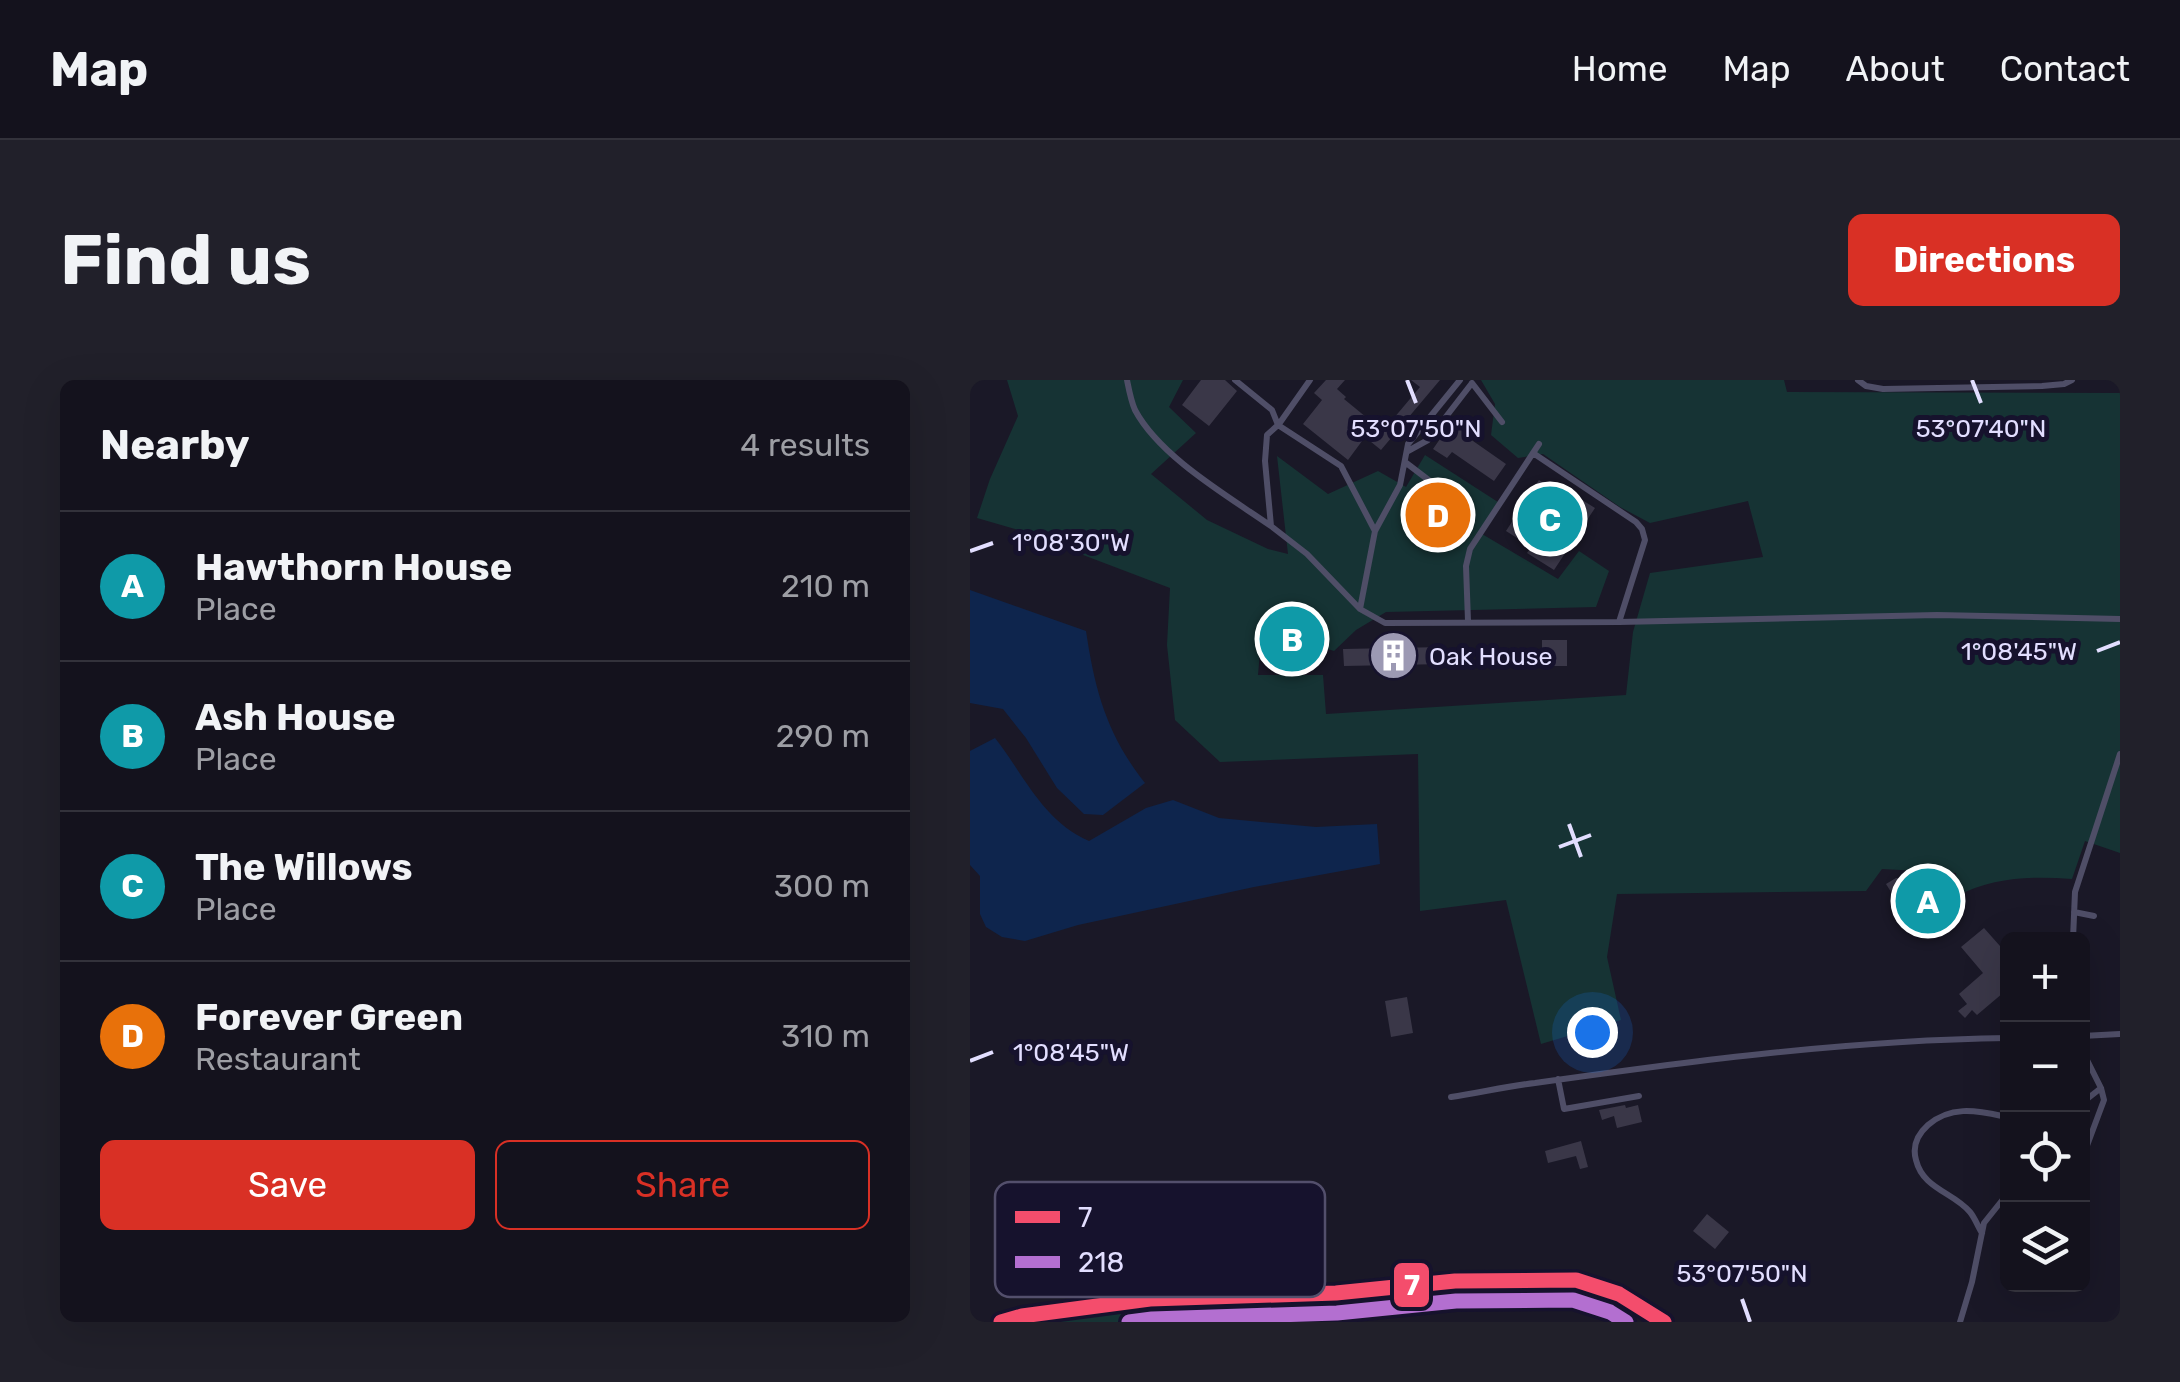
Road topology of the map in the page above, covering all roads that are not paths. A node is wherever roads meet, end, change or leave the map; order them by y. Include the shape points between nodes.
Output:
1 (1127, 380) edge
2 (1235, 380) edge
3 (1310, 380) edge
4 (1460, 380) edge
5 (1858, 380) edge
6 (2072, 380) edge
7 (1472, 382) edge
8 (1502, 422) dead end
9 (1278, 425) junction
10 (1539, 444) dead end
11 (1407, 452) junction
12 (1533, 453) junction
13 (1405, 462) junction
14 (1443, 491) dead end
15 (1271, 526) junction
16 (1375, 531) junction
17 (1360, 609) junction
18 (2120, 619) edge
19 (1468, 622) junction
20 (1618, 622) junction
21 (2120, 754) edge
22 (2074, 912) junction
23 (2094, 916) dead end
24 (2073, 932) edge
25 (2120, 1034) edge
26 (2090, 1036) edge
27 (2000, 1038) edge
28 (2090, 1066) edge
29 (1558, 1080) junction
30 (2101, 1088) junction
31 (1639, 1096) dead end
32 (2090, 1096) edge
33 (1452, 1097) dead end
34 (2000, 1116) edge
35 (2090, 1138) edge
36 (2001, 1202) edge
37 (1982, 1233) junction
38 (1325, 1293) edge
39 (1336, 1293) junction
40 (1212, 1297) edge
41 (1000, 1322) edge
42 (1337, 1322) edge
43 (1664, 1322) edge
44 (1960, 1322) edge

1 - 15 lane via 1134,408 1156,440
2 - 9 lane via 1272,410
3 - 9 lane
4 - 11 lane
5 - 6 lane via 1882,388
7 - 8 lane
7 - 11 lane via 1428,440
9 - 15 lane via 1267,435 1265,461
9 - 16 lane via 1341,466
10 - 12 lane
11 - 13 lane
12 - 19 lane via 1470,549
12 - 20 lane via 1642,529 1645,540
13 - 14 lane
13 - 16 lane
15 - 17 lane
16 - 17 lane
17 - 19 lane via 1385,623
18 - 20 lane via 1937,615
19 - 20 lane
21 - 22 lane
22 - 23 lane
22 - 24 lane
25 - 26 lane
27 - 29 lane via 1710,1059
28 - 30 lane
29 - 31 lane via 1564,1109
29 - 33 lane
30 - 32 lane
30 - 35 lane via 2104,1100
34 - 37 lane via 1958,1110 1934,1120 1918,1134 1914,1154 1919,1172 1970,1211
36 - 37 lane
37 - 44 lane
38 - 39 street
39 - 42 street
39 - 43 street via 1454,1281 1576,1280 1619,1294
40 - 41 street via 1150,1299

